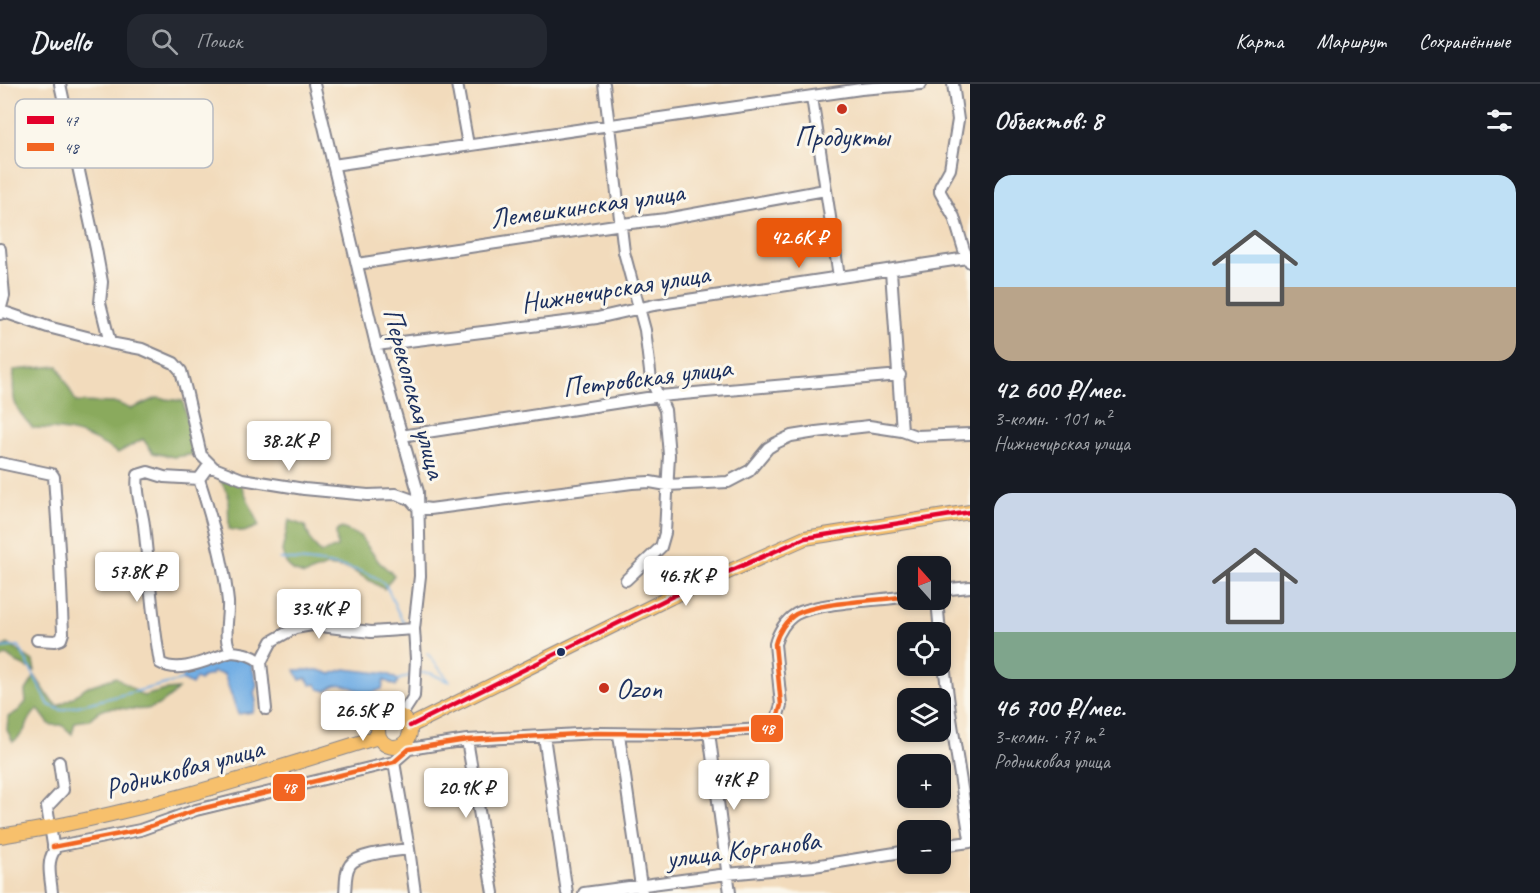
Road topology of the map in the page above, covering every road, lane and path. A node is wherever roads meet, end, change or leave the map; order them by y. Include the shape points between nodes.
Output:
1 (60, 84) edge
2 (314, 84) edge
3 (457, 84) edge
4 (604, 84) edge
5 (921, 84) edge
6 (953, 84) edge
7 (860, 87) edge
8 (812, 97) junction
9 (63, 99) edge
10 (609, 126) junction
11 (468, 145) junction
12 (333, 165) junction
13 (78, 168) edge
14 (825, 190) junction
15 (622, 224) junction
16 (0, 249) edge
17 (969, 261) edge
18 (357, 264) junction
19 (891, 271) junction
20 (839, 277) junction
21 (638, 309) junction
22 (0, 312) edge
23 (110, 343) junction
24 (376, 345) junction
25 (900, 375) junction
26 (660, 396) junction
27 (902, 431) junction
28 (970, 434) edge
29 (401, 436) junction
30 (0, 463) edge
31 (214, 468) junction
32 (414, 473) junction
33 (199, 479) junction
34 (667, 485) junction
35 (396, 494) junction
36 (417, 507) junction
37 (970, 512) edge
38 (626, 580) dead end
39 (970, 586) edge
40 (951, 589) edge
41 (897, 597) edge
42 (414, 629) junction
43 (37, 640) dead end
44 (232, 652) junction
45 (261, 662) junction
46 (945, 676) edge
47 (266, 709) dead end
48 (405, 721) junction
49 (709, 732) junction
50 (619, 735) junction
51 (544, 736) junction
52 (378, 737) junction
53 (467, 740) junction
54 (401, 751) junction
55 (58, 762) dead end
56 (394, 762) junction
57 (282, 768) junction
58 (289, 789) junction
59 (50, 828) junction
60 (0, 836) edge
61 (970, 840) edge
62 (951, 844) edge
63 (53, 847) junction
64 (409, 849) junction
65 (897, 853) edge
66 (727, 874) junction
67 (642, 889) edge
68 (52, 893) edge
69 (345, 893) edge
70 (415, 893) edge
71 (493, 893) edge
72 (567, 893) edge
73 (584, 893) edge
74 (730, 893) edge

1 - 9 street
2 - 12 street, Перекопская улица
3 - 11 street
4 - 10 street
5 - 7 street
6 - 17 street via 958,120 950,169 940,192 954,217
7 - 8 street
8 - 10 street
8 - 14 street
10 - 11 street
10 - 15 street
11 - 12 street
12 - 18 street, Перекопская улица
13 - 23 street
14 - 15 street, Лемешкинская улица
14 - 20 street
15 - 18 street, Лемешкинская улица
15 - 21 street via 624,252
16 - 22 street via 4,296
17 - 19 street, Нижнечирская улица
18 - 24 street, Перекопская улица
19 - 20 street, Нижнечирская улица
19 - 25 street
20 - 21 street, Нижнечирская улица
21 - 24 street, Нижнечирская улица via 597,318
21 - 26 street via 645,330 651,380
22 - 23 street
23 - 31 street via 142,349 174,363 181,371 201,455
24 - 29 street, Перекопская улица
25 - 26 street, Петровская улица
25 - 27 street
26 - 29 street, Петровская улица
26 - 34 street via 669,446
27 - 28 street via 916,436
27 - 34 street via 869,426 791,436 768,448 749,471 736,479 720,484
29 - 32 street, Перекопская улица
30 - 43 street via 54,477 63,633 55,641
31 - 33 street via 207,468
31 - 35 street via 242,479 304,489
32 - 35 street via 406,487
32 - 36 street, Перекопская улица
33 - 44 street via 221,558 228,603 227,646
33 - 44 street via 148,472 138,475 136,482 160,663 180,668
34 - 36 street via 632,483 437,509
34 - 38 street via 661,546
35 - 36 street via 410,499
36 - 42 street, Перекопская улица via 420,576
37 - 48 main road via 805,538
39 - 40 street
41 - 49 street, Родниковая улица via 808,609 789,620 778,635 775,648 781,705 774,728
42 - 45 street via 371,632 304,626 272,641
42 - 48 street, Перекопская улица via 414,696
44 - 45 street via 253,656
45 - 47 street
46 - 61 street
48 - 52 main road via 388,715 378,724
48 - 54 main road, Родниковая улица via 409,739
49 - 50 street, Родниковая улица
49 - 66 street
50 - 51 street, Родниковая улица
50 - 67 street
51 - 53 street, Родниковая улица
51 - 72 street
52 - 54 main road via 386,747
52 - 57 main road, Родниковая улица
53 - 54 street, Родниковая улица
53 - 71 street
54 - 56 street, Родниковая улица
55 - 59 street via 63,790 47,807
56 - 58 street, Родниковая улица
56 - 64 street
57 - 58 street
57 - 59 main road, Родниковая улица
58 - 63 street, Родниковая улица via 196,810 140,830
59 - 60 main road, Родниковая улица
59 - 63 street
61 - 62 street
63 - 68 street via 49,864
64 - 69 street via 355,860 349,866
64 - 70 street
65 - 66 street, улица Корганова
66 - 67 street, улица Корганова
66 - 74 street
67 - 73 street, улица Корганова

